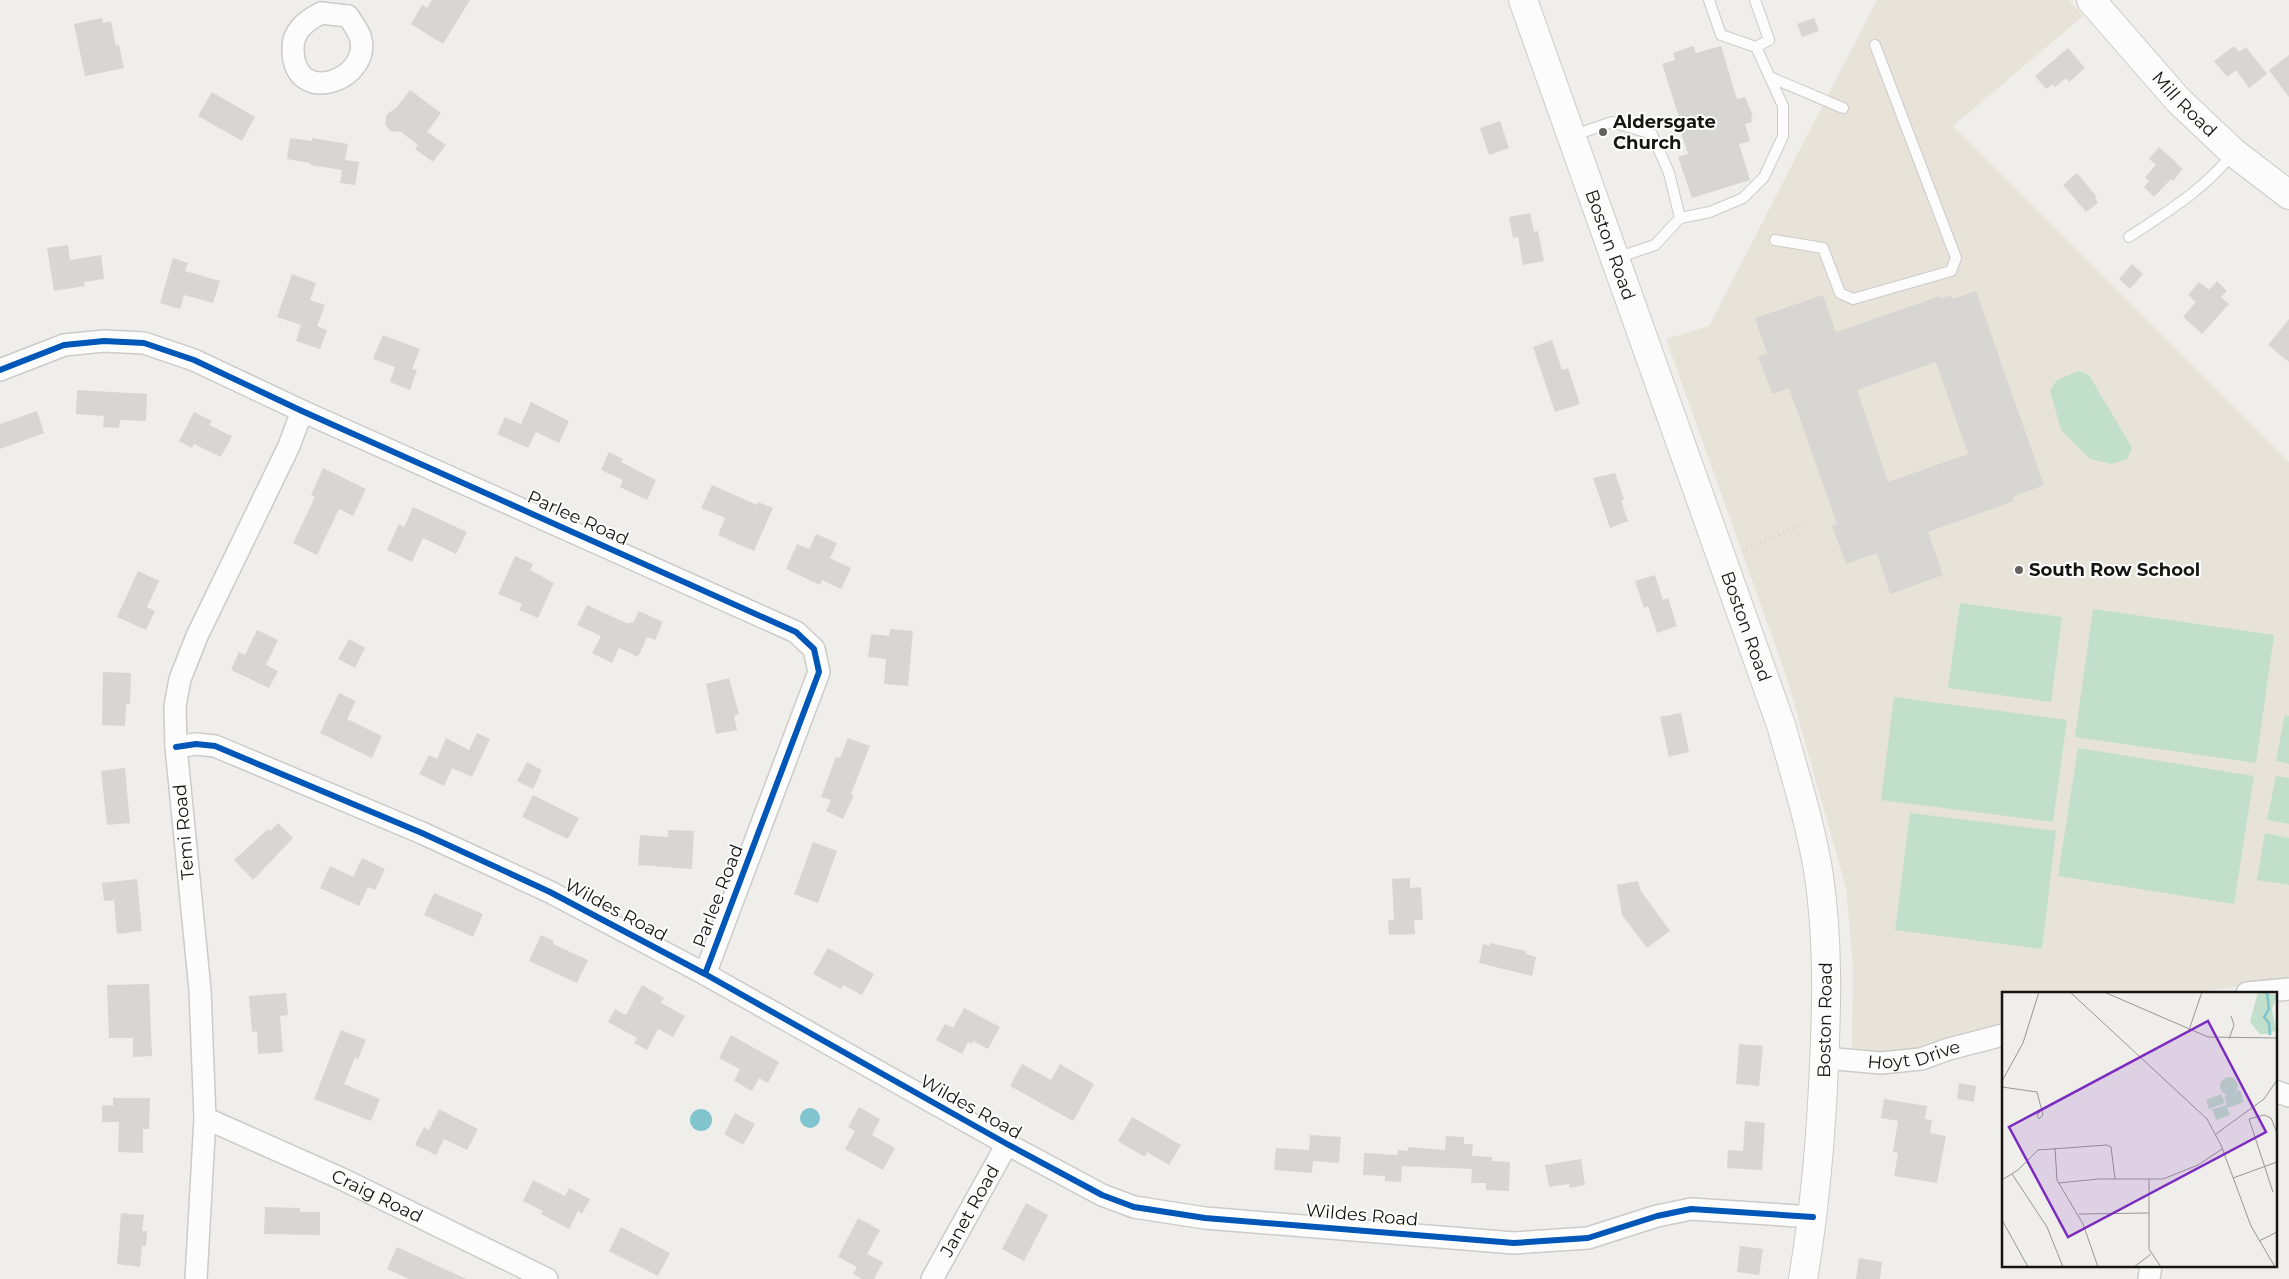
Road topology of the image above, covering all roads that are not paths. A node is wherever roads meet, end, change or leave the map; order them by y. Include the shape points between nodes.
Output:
1 (1523, 0) edge
2 (1709, 0) edge
3 (1755, 0) edge
4 (2091, 0) edge
5 (1876, 45) dead end
6 (1756, 46) junction
7 (1770, 77) junction
8 (1843, 108) dead end
9 (1572, 136) junction
10 (2233, 152) junction
11 (2289, 195) edge
12 (1680, 218) junction
13 (2130, 237) dead end
14 (1775, 240) dead end
15 (1615, 259) junction
16 (0, 370) edge
17 (302, 411) junction
18 (176, 747) junction
19 (704, 974) junction
20 (2289, 989) edge
21 (2258, 992) edge
22 (2002, 1035) edge
23 (1825, 1058) junction
24 (2276, 1091) edge
25 (2289, 1096) edge
26 (205, 1118) junction
27 (1007, 1144) junction
28 (1813, 1217) junction
29 (2151, 1266) edge
30 (196, 1279) edge
31 (547, 1279) edge
32 (932, 1279) edge
33 (1803, 1279) edge
34 (2149, 1279) edge

1 - 9 main road, Boston Road
2 - 6 lane via 1721,35
3 - 6 lane via 1769,40
4 - 10 main road, Mill Road via 2178,100
5 - 14 lane via 1956,258 1951,271 1853,299 1840,293 1823,248
6 - 7 lane
7 - 8 lane
7 - 12 lane via 1783,106 1783,136 1764,177 1743,198 1710,212
9 - 12 lane via 1612,122 1652,134 1669,173
9 - 15 main road, Boston Road
10 - 11 main road, Mill Road
10 - 13 lane via 2209,180
12 - 15 lane via 1655,244
15 - 23 main road, Boston Road via 1781,725 1804,804 1819,874 1826,936
16 - 17 street, Parlee Road via 64,344 144,343 194,360
17 - 18 street, Temi Road via 289,446 197,636 180,679 174,706
17 - 19 street, Parlee Road via 796,632 814,648 819,672
18 - 19 street, Wildes Road via 215,746 422,833 550,892
18 - 26 street, Temi Road via 200,990
19 - 27 street, Wildes Road
20 - 21 street
22 - 23 street, Hoyt Drive via 1921,1059 1881,1063
23 - 28 main road, Boston Road
24 - 25 street
26 - 30 street, Temi Road
26 - 31 street, Craig Road via 340,1178
27 - 28 street, Wildes Road via 1102,1195 1134,1207 1205,1218 1514,1243 1588,1238 1691,1209
27 - 32 street, Janet Road
28 - 33 main road, Boston Road
29 - 34 street

